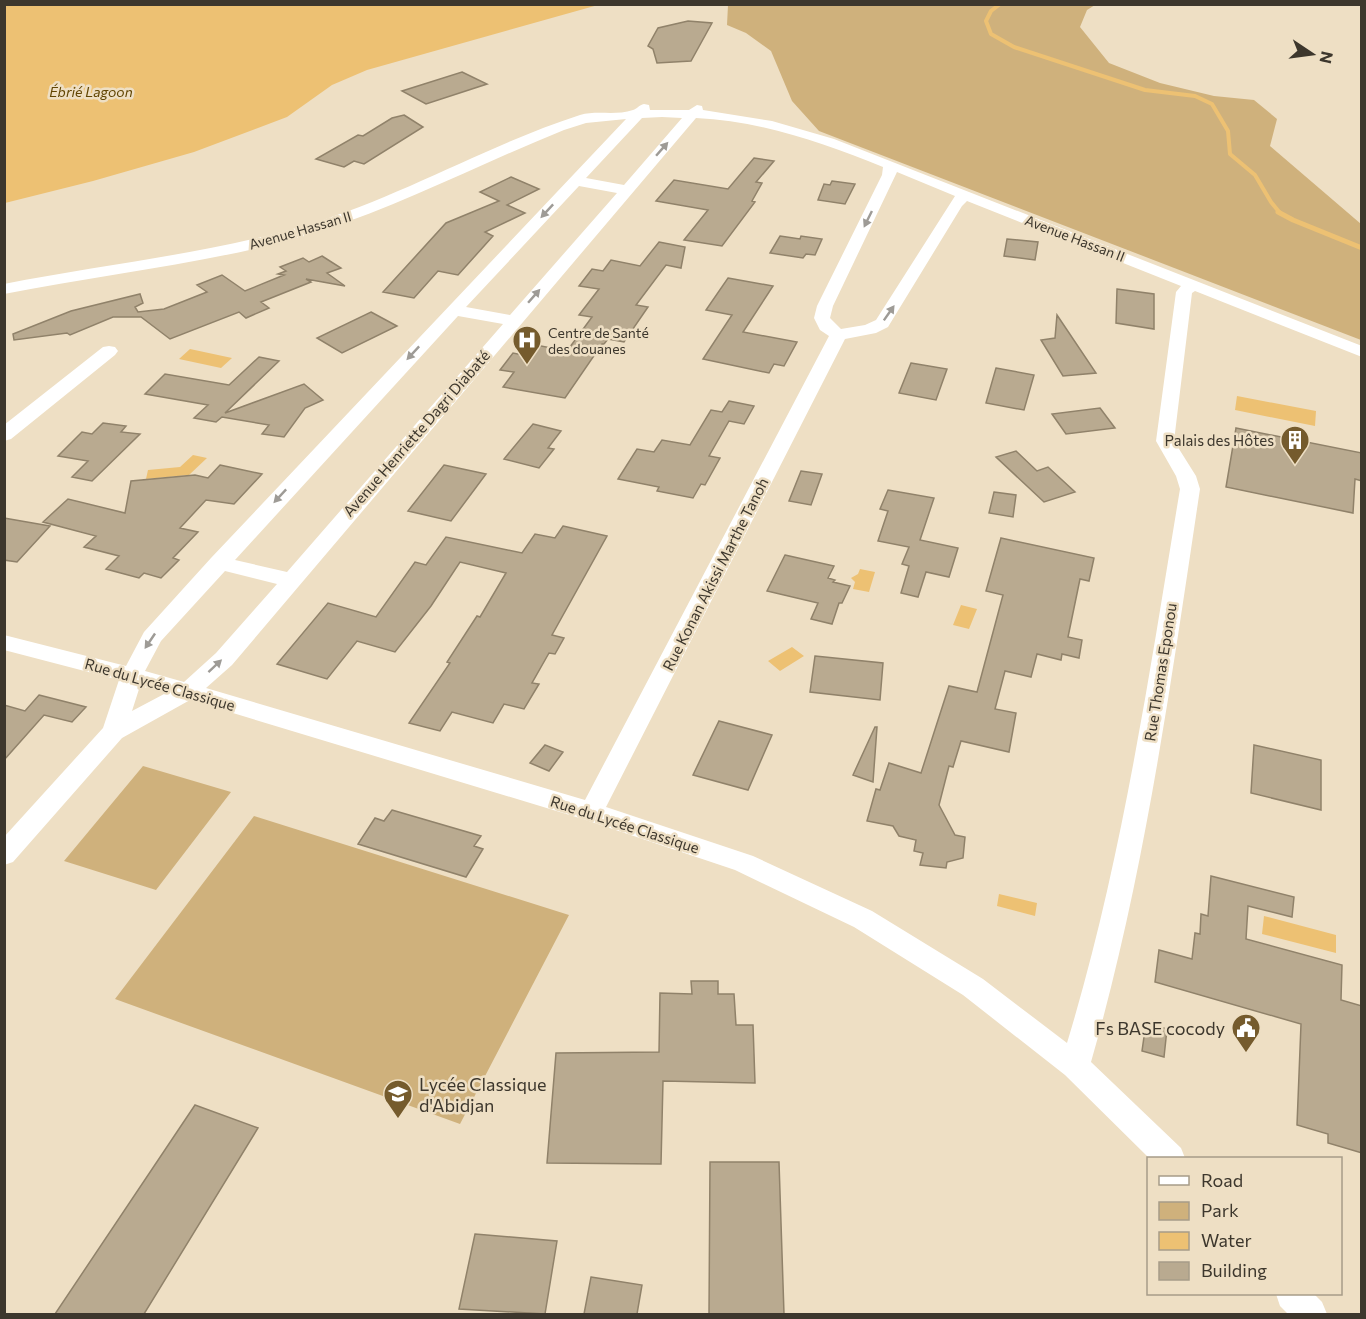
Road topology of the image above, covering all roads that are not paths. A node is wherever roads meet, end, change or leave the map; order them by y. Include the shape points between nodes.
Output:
1 (641, 111) junction
2 (695, 111) junction
3 (891, 165) junction
4 (576, 181) junction
5 (627, 190) junction
6 (964, 195) junction
7 (1193, 284) junction
8 (4, 289) edge
9 (454, 309) junction
10 (513, 321) junction
11 (838, 335) junction
12 (109, 351) dead end
13 (1362, 352) edge
14 (4, 435) edge
15 (218, 563) junction
16 (291, 580) junction
17 (4, 642) edge
18 (132, 675) junction
19 (188, 692) junction
20 (114, 732) junction
21 (591, 812) junction
22 (4, 855) edge
23 (1075, 1066) junction
24 (1169, 1157) edge
25 (1294, 1295) edge
26 (1310, 1314) edge

1 - 2 street, Avenue Hassan II
1 - 4 street, Avenue Henriette Dagri Diabaté
1 - 8 street, Avenue Hassan II via 581,119 522,141 397,198 313,228 217,252
2 - 3 street, Avenue Hassan II via 787,129
5 -> 2 street, Avenue Henriette Dagri Diabaté
3 - 6 street, Avenue Hassan II
3 -> 11 street via 825,306 822,318
4 - 5 street
4 -> 9 street, Avenue Henriette Dagri Diabaté
10 -> 5 street, Avenue Henriette Dagri Diabaté
6 - 7 street, Avenue Hassan II
11 -> 6 street via 882,323
7 - 13 street, Avenue Hassan II
7 - 23 street, Rue Thomas Eponou via 1184,292 1165,441 1190,489 1146,768 1100,981
9 - 10 street
9 -> 15 street, Avenue Henriette Dagri Diabaté
10 - 16 street, Avenue Henriette Dagri Diabaté
11 - 21 street, Rue Konan Akissi Marthe Tanoh
12 - 14 street
15 - 16 street
15 -> 18 street, Avenue Henriette Dagri Diabaté via 152,637
19 -> 16 street, Avenue Henriette Dagri Diabaté via 224,659
17 - 18 street, Rue du Lycée Classique
18 - 19 street, Rue du Lycée Classique
18 - 20 street, Avenue Henriette Dagri Diabaté
19 - 20 street, Avenue Henriette Dagri Diabaté
19 - 21 street, Rue du Lycée Classique
20 - 22 street, Avenue Henriette Dagri Diabaté
21 - 23 street, Rue du Lycée Classique via 744,863 863,919 973,987
23 - 24 street, Rue du Lycée Classique
25 - 26 street

